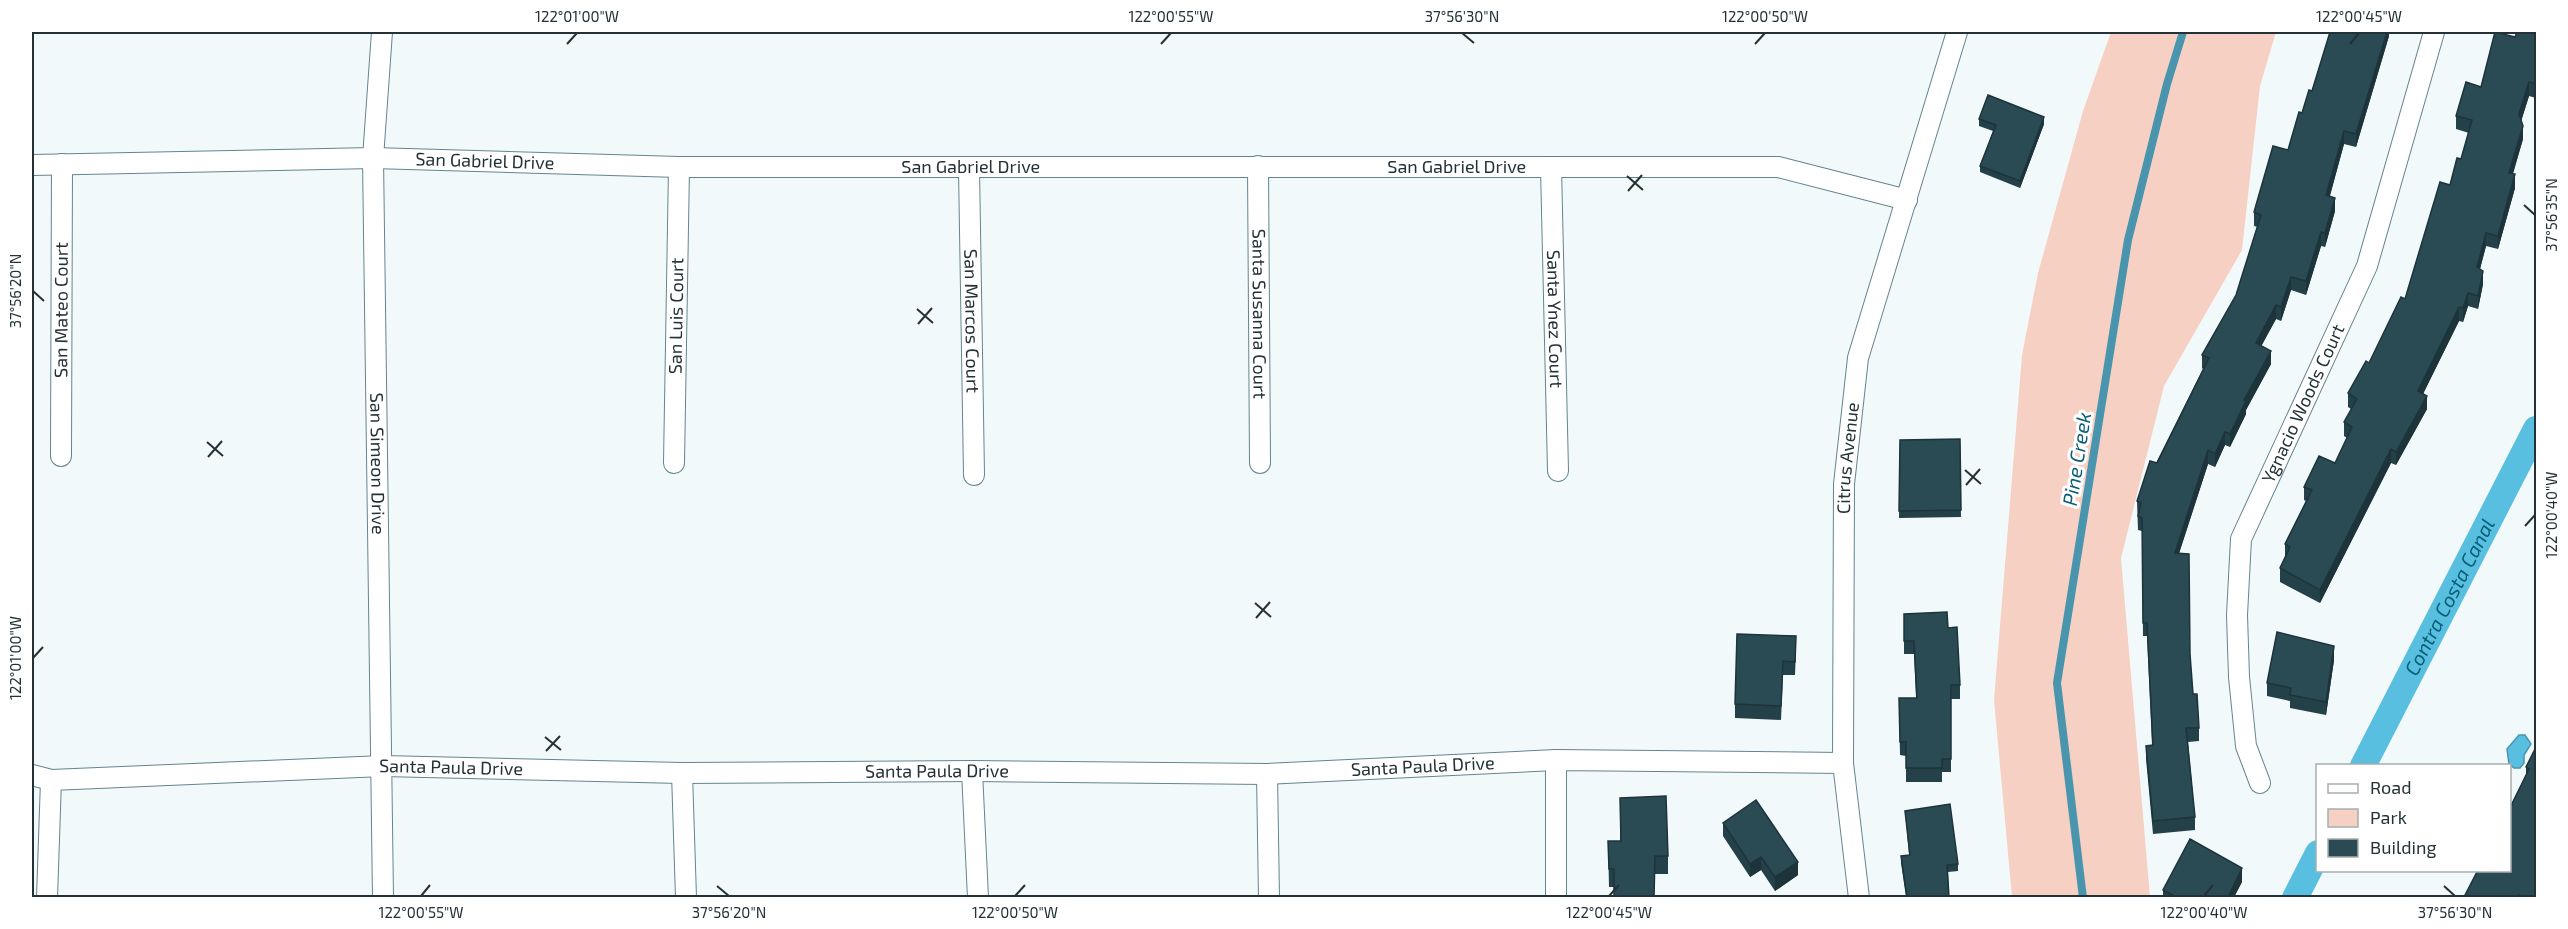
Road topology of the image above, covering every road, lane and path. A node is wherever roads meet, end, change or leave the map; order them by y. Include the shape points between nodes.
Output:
1 (382, 32) edge
2 (1957, 32) edge
3 (2434, 32) edge
4 (373, 158) junction
5 (62, 164) junction
6 (32, 165) edge
7 (1258, 166) junction
8 (679, 167) junction
9 (1551, 167) junction
10 (969, 168) junction
11 (1907, 200) junction
12 (61, 456) dead end
13 (674, 463) dead end
14 (1260, 463) dead end
15 (1558, 471) dead end
16 (974, 475) dead end
17 (1556, 760) junction
18 (1844, 763) junction
19 (383, 766) junction
20 (972, 771) junction
21 (682, 773) junction
22 (1267, 774) junction
23 (32, 776) edge
24 (51, 780) junction
25 (2260, 783) dead end
26 (47, 897) edge
27 (383, 897) edge
28 (686, 897) edge
29 (978, 897) edge
30 (1269, 897) edge
31 (1556, 897) edge
32 (1858, 897) edge

1 - 4 street, San Simeon Drive
2 - 11 street, Citrus Avenue
3 - 25 street, Ygnacio Woods Court via 2367,266 2241,539 2239,677 2246,746
4 - 5 street, San Gabriel Drive
4 - 8 street, San Gabriel Drive
4 - 19 street, San Simeon Drive
5 - 6 street, San Gabriel Drive
5 - 12 street, San Mateo Court
7 - 9 street, San Gabriel Drive
7 - 10 street, San Gabriel Drive
7 - 14 street, Santa Susanna Court
8 - 10 street, San Gabriel Drive
8 - 13 street, San Luis Court
9 - 11 street, San Gabriel Drive via 1778,167
9 - 15 street, Santa Ynez Court
10 - 16 street, San Marcos Court
11 - 18 street, Citrus Avenue via 1858,358 1844,484
17 - 18 street, Santa Paula Drive
17 - 22 street, Santa Paula Drive
17 - 31 street
18 - 32 street, Citrus Avenue
19 - 21 street, Santa Paula Drive
19 - 24 street, Santa Paula Drive
19 - 27 street, San Simeon Drive
20 - 21 street, Santa Paula Drive
20 - 22 street, Santa Paula Drive
20 - 29 street
21 - 28 street
22 - 30 street
23 - 24 street, Santa Paula Drive
24 - 26 street

